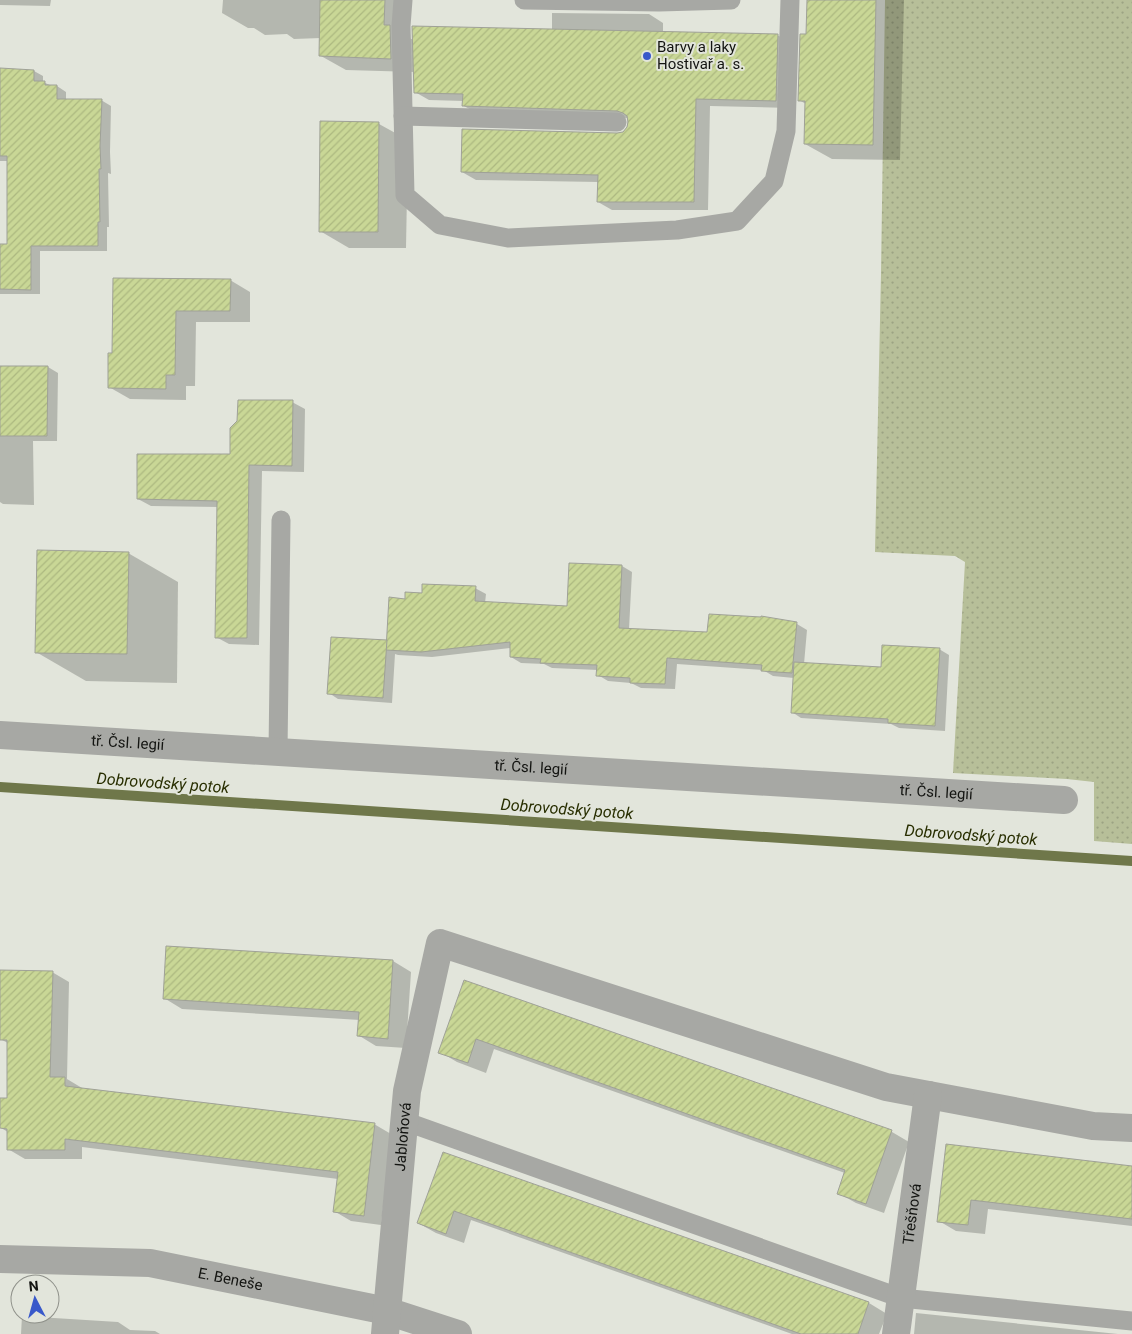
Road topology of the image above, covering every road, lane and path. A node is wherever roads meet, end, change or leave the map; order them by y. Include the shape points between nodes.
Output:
1 (402, 0) edge
2 (524, 0) edge
3 (731, 0) edge
4 (790, 0) edge
5 (403, 116) junction
6 (617, 122) dead end
7 (281, 520) dead end
8 (0, 734) edge
9 (278, 752) junction
10 (1064, 800) dead end
11 (928, 1095) junction
12 (404, 1121) junction
13 (1132, 1128) edge
14 (0, 1259) edge
15 (901, 1298) junction
16 (1132, 1320) edge
17 (386, 1322) edge
18 (458, 1334) edge
19 (896, 1334) edge

1 - 5 lane
2 - 3 lane
4 - 5 lane via 786,131 778,165 774,181 737,221 678,230 508,238 440,224 405,195
5 - 6 lane
7 - 9 lane
8 - 9 street, tř. Čsl. legií
9 - 10 street, tř. Čsl. legií
11 - 12 street, Jabloňová via 886,1087 440,943 407,1091
11 - 13 street via 1093,1126
11 - 15 street, Třešňová
12 - 15 lane
12 - 17 street, Jabloňová
14 - 17 street, E. Beneše via 150,1262
15 - 16 lane
15 - 19 street, Třešňová
17 - 18 street, E. Beneše

